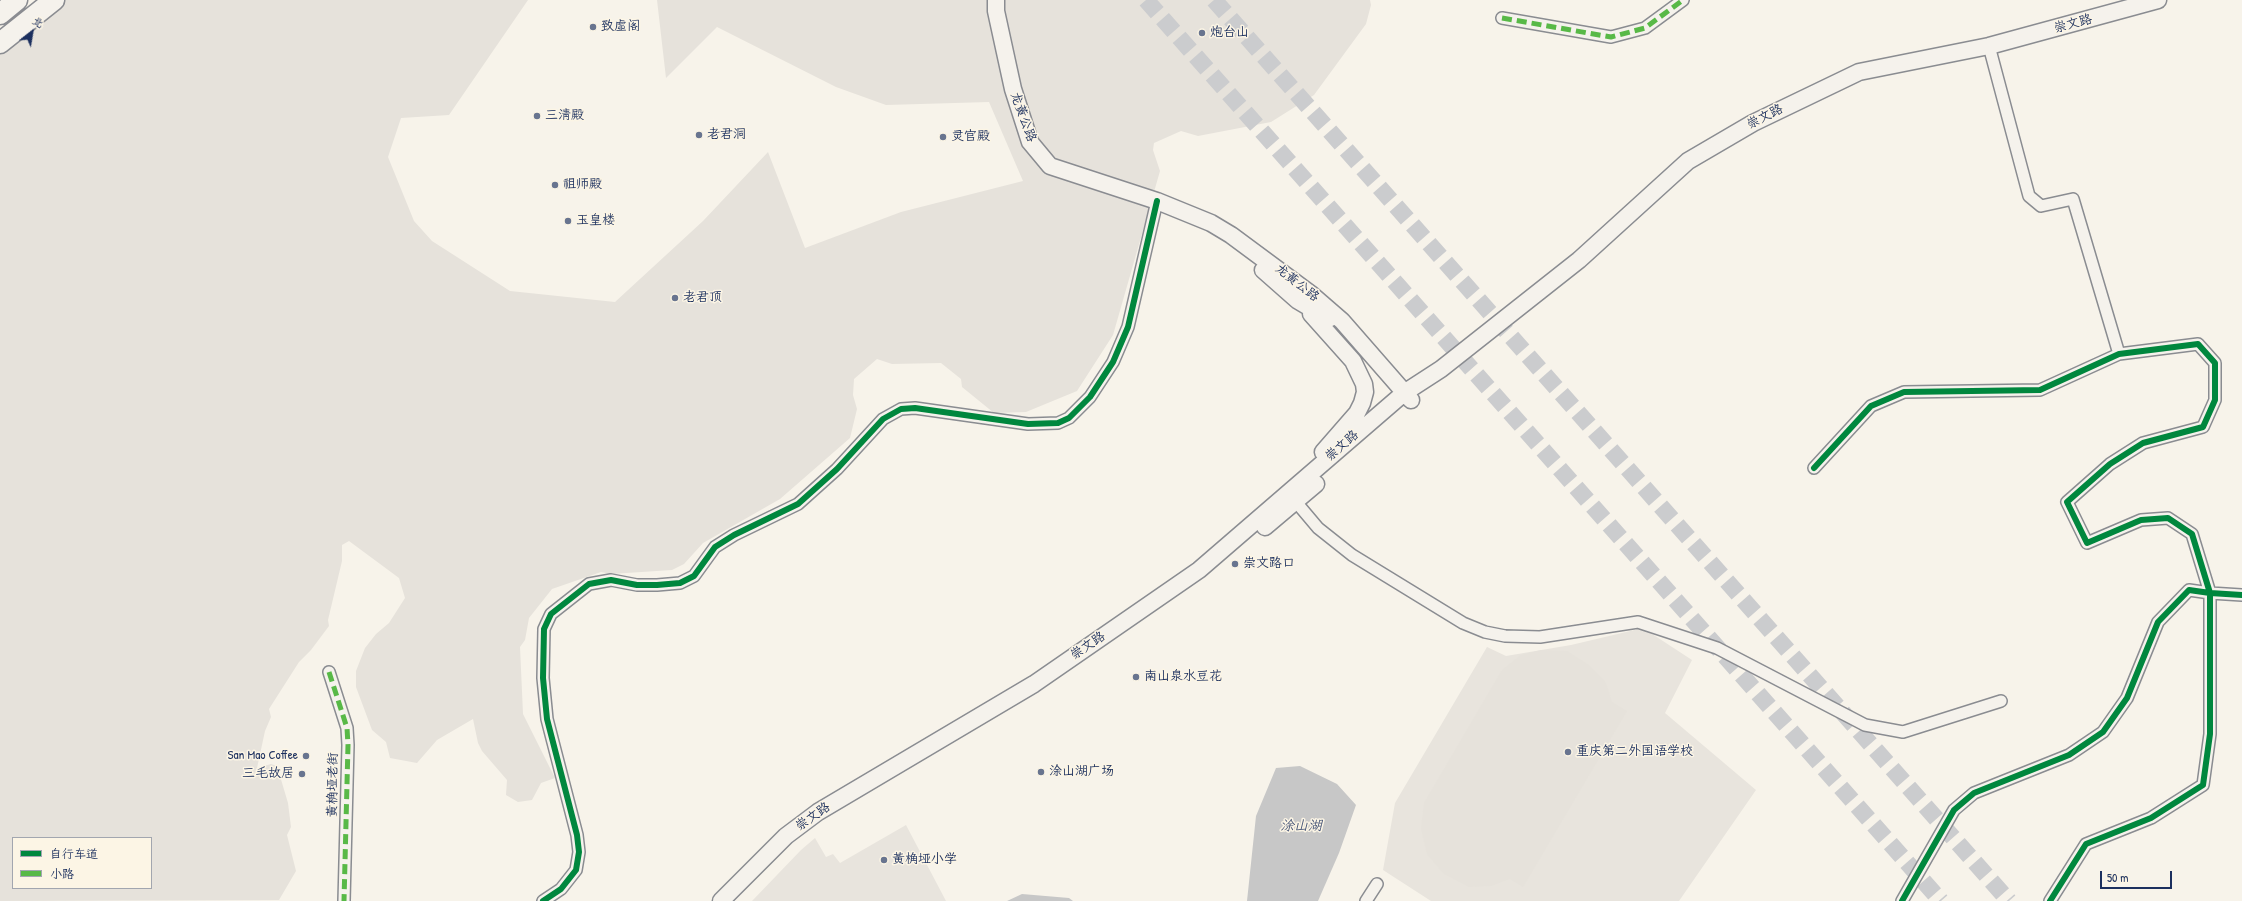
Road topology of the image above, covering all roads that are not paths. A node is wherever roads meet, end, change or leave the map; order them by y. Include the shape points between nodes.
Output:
1 (18, 0) edge
2 (54, 0) edge
3 (996, 0) edge
4 (1683, 0) edge
5 (2154, 1) edge
6 (0, 14) edge
7 (1502, 18) dead end
8 (0, 43) edge
9 (1989, 46) junction
10 (1157, 200) junction
11 (1298, 293) junction
12 (2119, 354) junction
13 (1405, 398) junction
14 (1814, 468) dead end
15 (1292, 497) junction
16 (2210, 593) junction
17 (2242, 595) edge
18 (329, 672) dead end
19 (2001, 701) dead end
20 (1377, 884) dead end
21 (344, 901) edge
22 (543, 901) edge
23 (721, 901) edge
24 (736, 901) edge
25 (1366, 901) edge
26 (1902, 901) edge
27 (2050, 901) edge

1 - 6 highway
2 - 8 highway
3 - 10 main road, 龙黄公路 via 1011,82 1030,142 1050,166
4 - 7 street via 1645,28 1611,37
5 - 9 main road, 崇文路
9 - 12 street via 2029,196 2041,206 2073,199
9 - 13 main road, 崇文路 via 1859,72 1753,123 1688,161 1580,260
10 - 11 main road, 龙黄公路 via 1221,228
10 - 22 street via 1128,327 1113,362 1090,397 1069,418 1058,423 1028,424 915,408 901,409 883,420 837,469 798,504 715,547 694,576 680,583 657,585 637,585 611,580 589,584 551,614 544,629 543,678 547,719 577,835 579,852 576,870 561,889
11 - 13 main road, 龙黄公路 via 1339,326
11 - 15 main road via 1348,354 1360,373 1365,392 1357,413
12 - 14 street via 2040,390 1904,392 1871,406
12 - 16 street via 2198,344 2215,363 2215,400 2203,427 2143,442 2110,464 2067,502 2087,542 2141,520 2168,518 2192,534
13 - 15 main road, 崇文路
15 - 19 street via 1318,528 1334,542 1463,623 1485,632 1505,636 1540,637 1638,622 1717,648 1865,725 1903,732
15 - 23 main road, 崇文路 via 1198,570 1034,684 818,812 786,836
15 - 24 main road, 崇文路 via 1194,586 1041,692 824,820 781,855
16 - 17 street
16 - 26 street via 2190,590 2158,622 2127,698 2103,732 2070,755 1974,793 1954,810
16 - 27 street via 2210,734 2203,785 2151,818 2086,844
18 - 21 street, 黄桷垭老街 via 347,728
20 - 25 street

